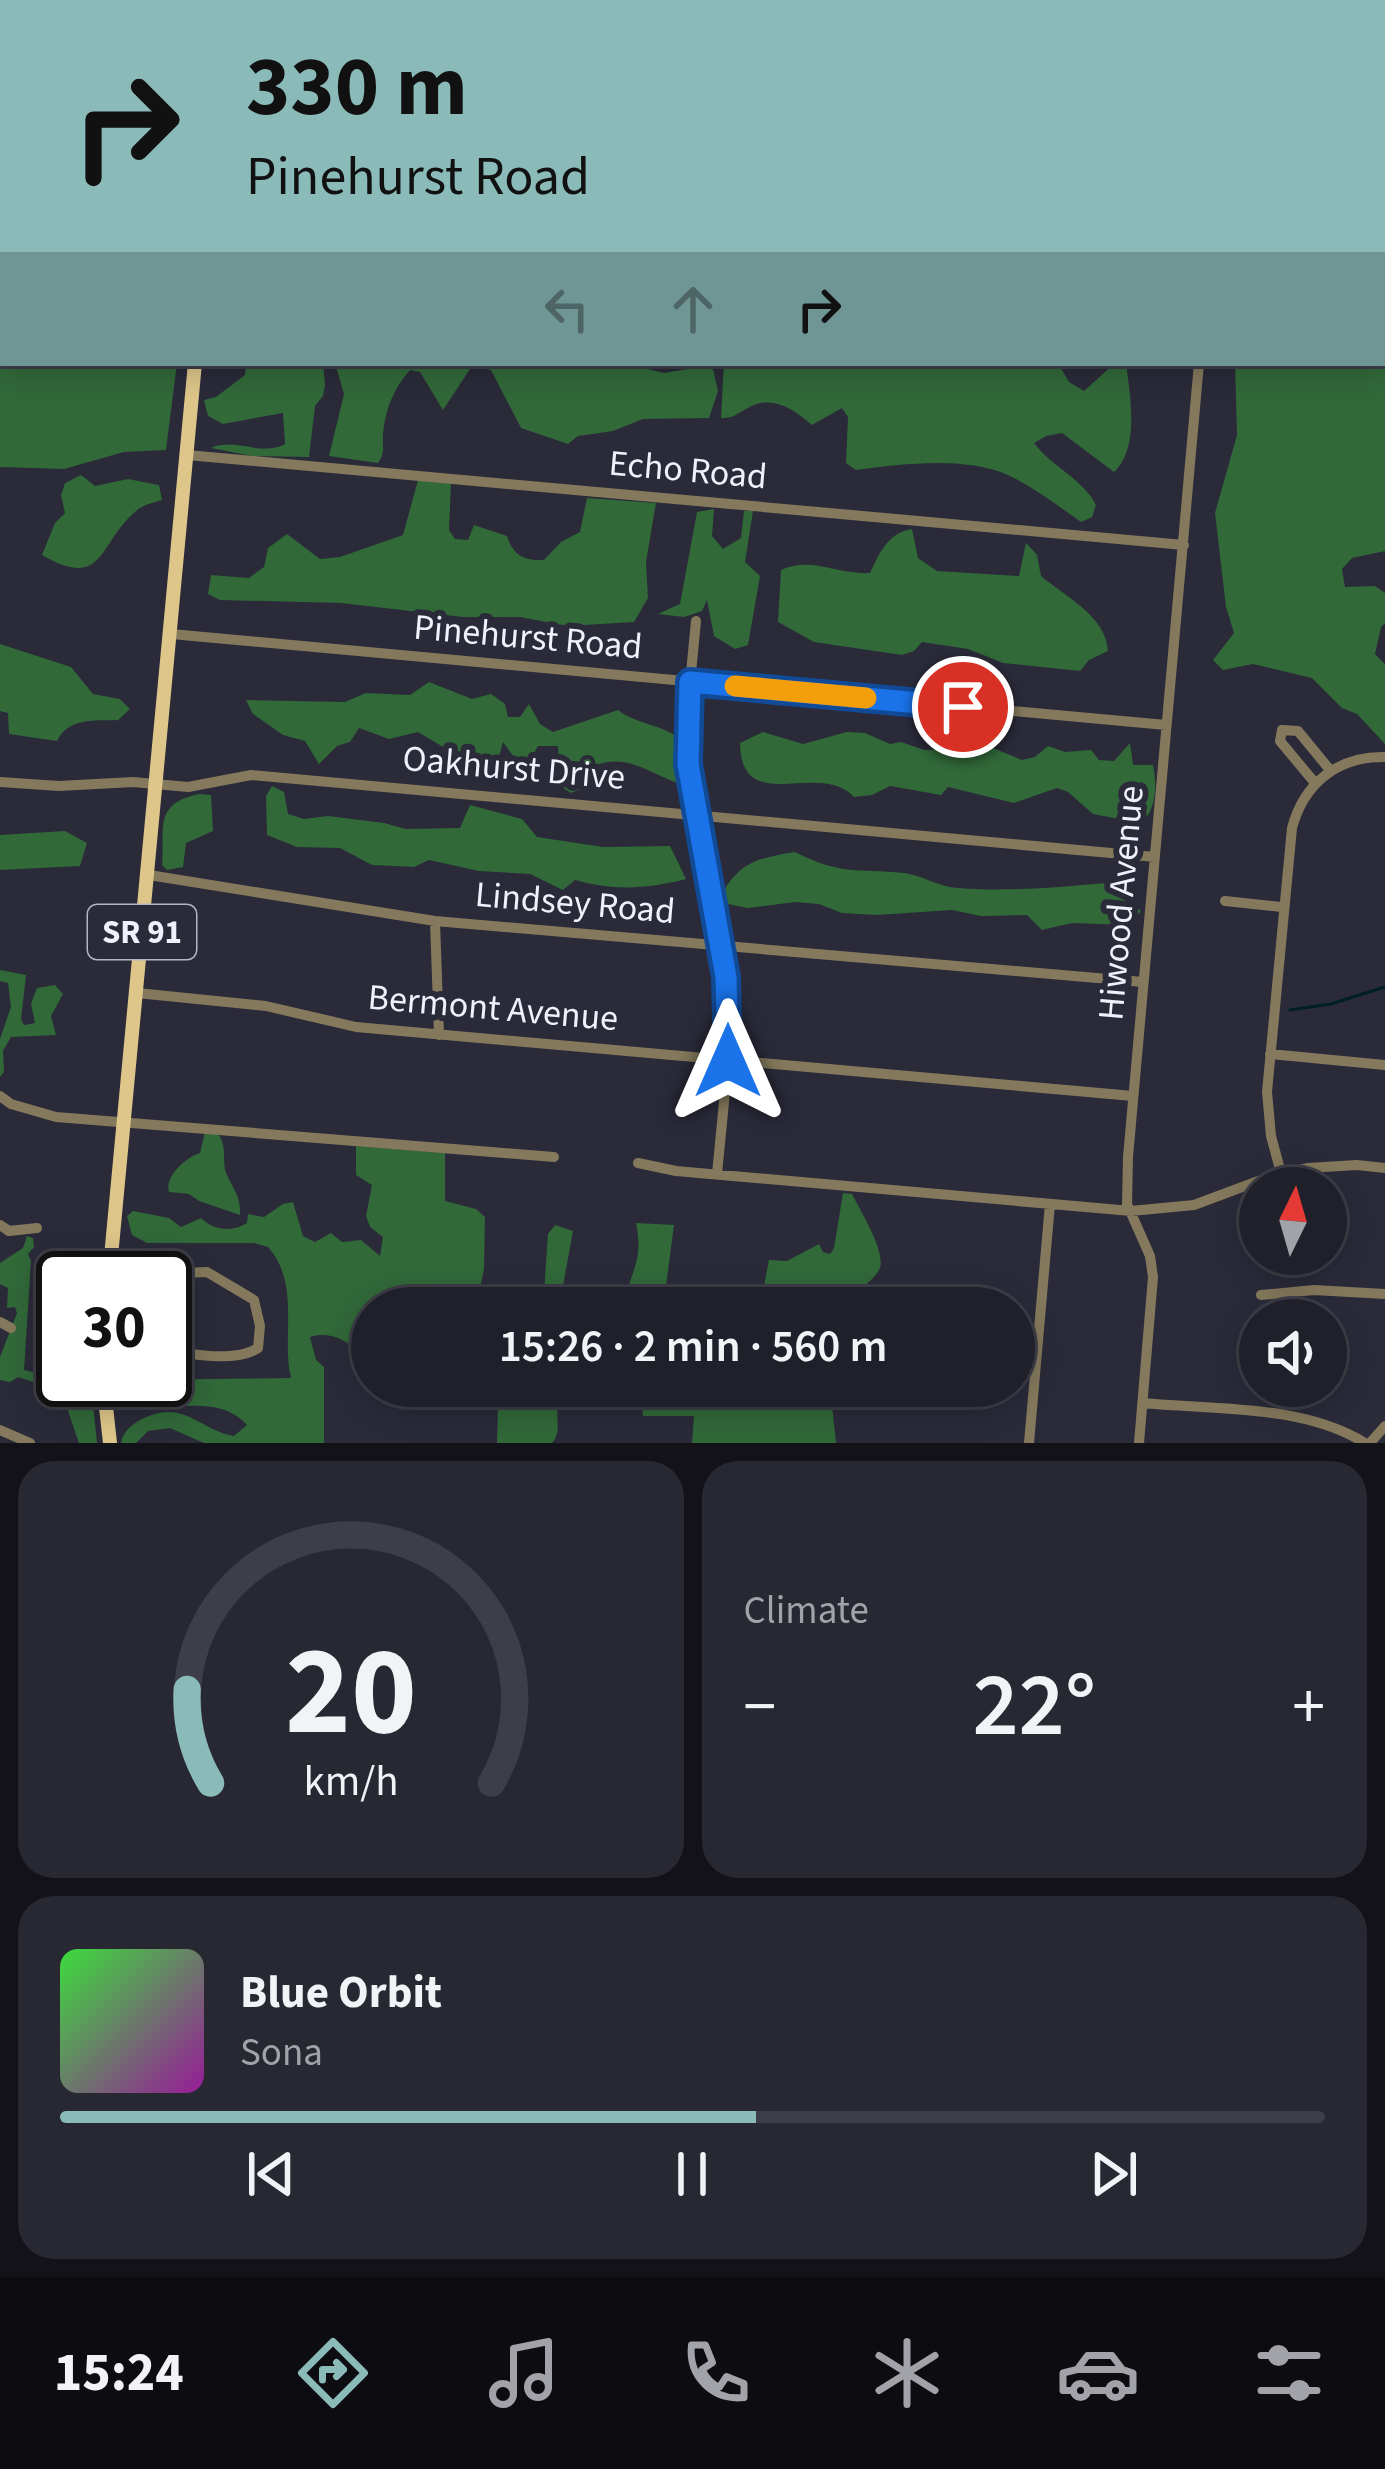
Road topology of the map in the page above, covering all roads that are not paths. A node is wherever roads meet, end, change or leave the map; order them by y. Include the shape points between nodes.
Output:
1 (195, 366) edge
2 (1199, 366) edge
3 (187, 455) junction
4 (1184, 545) junction
5 (696, 621) dead end
6 (171, 634) junction
7 (690, 682) junction
8 (1166, 725) junction
9 (1385, 757) edge
10 (1330, 770) junction
11 (0, 782) edge
12 (1315, 783) junction
13 (155, 784) junction
14 (695, 815) junction
15 (1154, 857) junction
16 (149, 875) junction
17 (1225, 901) dead end
18 (1282, 907) junction
19 (435, 921) junction
20 (721, 945) junction
21 (1143, 982) junction
22 (137, 993) junction
23 (439, 1035) junction
24 (1270, 1054) junction
25 (728, 1061) junction
26 (1385, 1066) edge
27 (0, 1096) edge
28 (1132, 1096) junction
29 (125, 1121) junction
30 (554, 1157) dead end
31 (638, 1163) dead end
32 (1280, 1167) edge
33 (1319, 1167) edge
34 (1385, 1168) edge
35 (717, 1174) junction
36 (1239, 1188) edge
37 (1050, 1204) junction
38 (1131, 1211) junction
39 (0, 1226) edge
40 (37, 1228) dead end
41 (112, 1251) edge
42 (192, 1273) edge
43 (1385, 1294) edge
44 (1261, 1295) dead end
45 (192, 1352) edge
46 (1142, 1403) junction
47 (107, 1407) edge
48 (1385, 1426) edge
49 (0, 1430) edge
50 (30, 1443) edge
51 (110, 1443) edge
52 (1028, 1443) edge
53 (1139, 1443) edge
54 (1367, 1443) edge

1 - 3 main road, SR 91
2 - 4 street, Hiwood Avenue
3 - 4 street, Echo Road
3 - 6 main road, SR 91
4 - 8 street, Hiwood Avenue
5 - 7 street
6 - 7 street, Pinehurst Road
6 - 13 main road, SR 91
7 - 8 street, Pinehurst Road
7 - 14 street via 686,743
8 - 15 street, Hiwood Avenue
9 - 10 street
10 - 12 street
10 - 12 street via 1298,731 1282,730 1280,741
11 - 13 street, Oakhurst Drive
12 - 18 street via 1292,828
13 - 14 street, Oakhurst Drive via 251,775
13 - 16 main road, SR 91
14 - 15 street, Oakhurst Drive
14 - 20 street
15 - 21 street, Hiwood Avenue
16 - 19 street, Lindsey Road
16 - 22 main road, SR 91
17 - 18 street
18 - 24 street
19 - 20 street, Lindsey Road
19 - 23 street
20 - 21 street, Lindsey Road
20 - 25 street
21 - 28 street, Hiwood Avenue
22 - 23 street, Bermont Avenue
22 - 29 main road, SR 91
23 - 25 street, Bermont Avenue
24 - 26 street
24 - 32 street via 1268,1115
25 - 28 street, Bermont Avenue
25 - 35 street
27 - 29 street via 40,1114
28 - 38 street, Hiwood Avenue
29 - 30 street
29 - 41 main road, SR 91
31 - 35 street
33 - 34 street
35 - 37 street
36 - 38 street via 1194,1205
37 - 38 street
37 - 52 street
38 - 46 street, Hiwood Avenue via 1153,1276
39 - 40 street
42 - 45 street via 206,1272 254,1300 260,1337 246,1355
43 - 44 street
46 - 53 street, Hiwood Avenue
46 - 54 street via 1288,1417
47 - 51 main road
48 - 54 street
49 - 50 street

